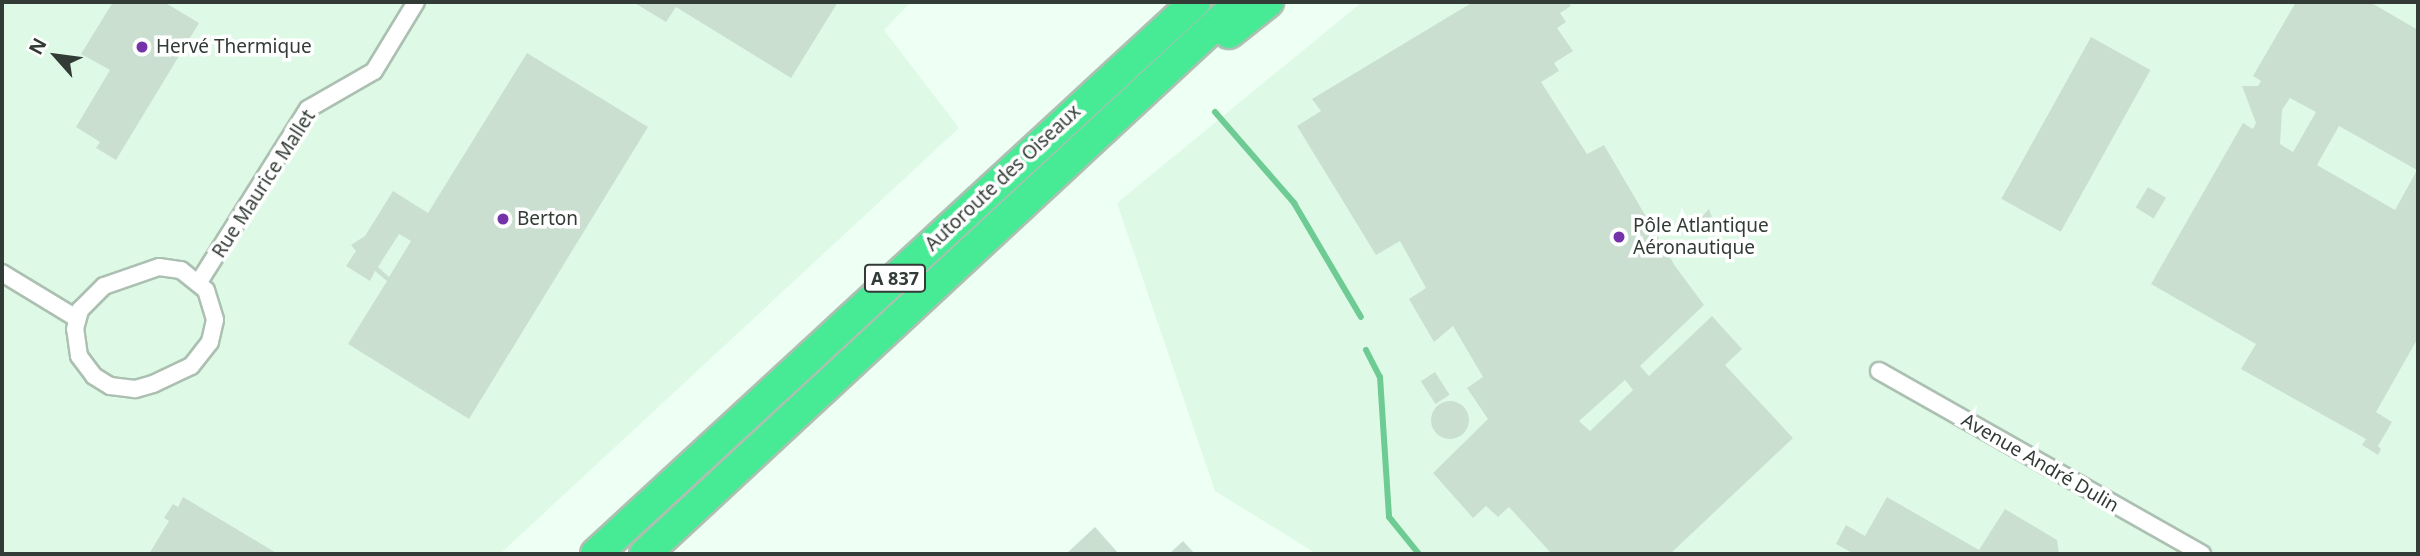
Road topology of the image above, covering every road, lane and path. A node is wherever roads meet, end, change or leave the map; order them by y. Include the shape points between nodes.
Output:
1 (416, 2) edge
2 (1195, 2) edge
3 (1240, 2) edge
4 (1268, 2) edge
5 (1049, 179) junction
6 (2, 273) edge
7 (199, 282) junction
8 (76, 318) junction
9 (1879, 371) dead end
10 (596, 554) edge
11 (645, 554) edge
12 (2202, 554) edge

1 - 7 street, Rue Maurice Mallet via 374,71 308,109
2 - 10 highway, Autoroute des Oiseaux / A 837
3 - 5 highway, Autoroute des Oiseaux / A 837
4 - 5 highway
5 - 11 highway, Autoroute des Oiseaux / A 837
6 - 8 street
7 - 8 street via 172,268 135,273 94,292
7 - 8 street via 211,300 215,320 210,342 198,361 153,384 122,390 94,376 79,356
9 - 12 street, Avenue André Dulin

